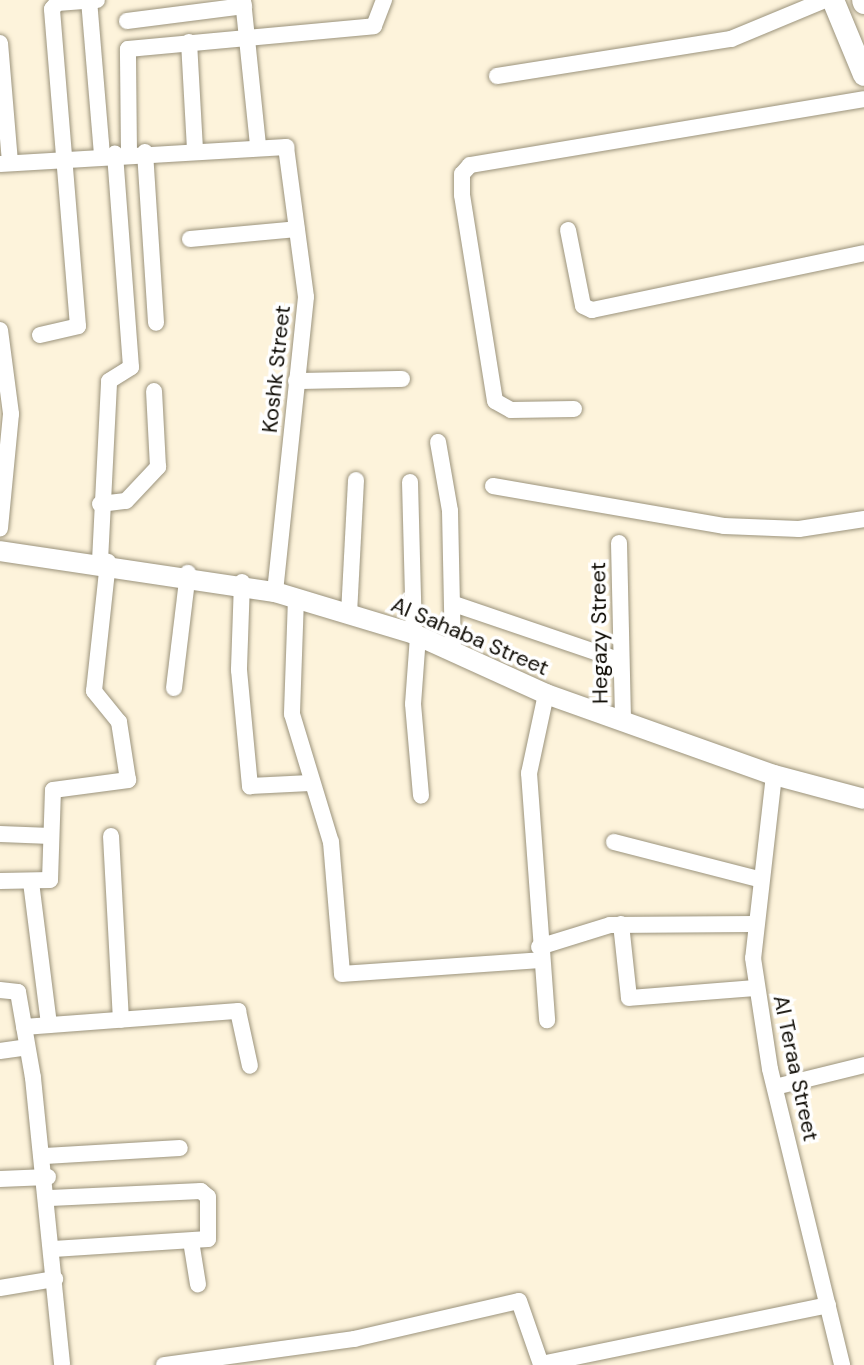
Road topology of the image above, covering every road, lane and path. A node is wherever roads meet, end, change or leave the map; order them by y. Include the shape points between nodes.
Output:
1 (89, 0) edge
2 (97, 0) edge
3 (384, 0) edge
4 (825, 0) edge
5 (833, 0) edge
6 (243, 3) edge
7 (127, 21) dead end
8 (247, 37) junction
9 (189, 42) junction
10 (0, 43) edge
11 (864, 75) edge
12 (497, 76) dead end
13 (864, 99) edge
14 (258, 145) junction
15 (195, 149) junction
16 (123, 154) junction
17 (65, 159) junction
18 (5, 164) edge
19 (297, 229) junction
20 (568, 230) dead end
21 (190, 239) dead end
22 (864, 253) edge
23 (156, 323) dead end
24 (0, 330) edge
25 (40, 335) dead end
26 (402, 379) dead end
27 (296, 381) junction
28 (154, 391) dead end
29 (574, 409) dead end
30 (438, 442) dead end
31 (356, 480) dead end
32 (410, 482) dead end
33 (493, 486) dead end
34 (100, 504) junction
35 (864, 519) edge
36 (0, 528) edge
37 (619, 543) dead end
38 (0, 551) edge
39 (104, 562) junction
40 (188, 573) junction
41 (242, 582) junction
42 (275, 592) junction
43 (296, 598) junction
44 (454, 604) junction
45 (349, 614) junction
46 (416, 635) junction
47 (453, 652) junction
48 (621, 661) junction
49 (174, 688) dead end
50 (546, 694) junction
51 (623, 722) junction
52 (774, 775) junction
53 (310, 783) junction
54 (421, 796) dead end
55 (864, 799) edge
56 (0, 834) edge
57 (51, 836) junction
58 (111, 836) dead end
59 (614, 842) dead end
60 (758, 879) junction
61 (0, 881) edge
62 (31, 882) junction
63 (621, 924) junction
64 (754, 924) junction
65 (540, 954) junction
66 (757, 988) junction
67 (0, 990) edge
68 (121, 1020) junction
69 (547, 1020) dead end
70 (49, 1025) junction
71 (24, 1027) junction
72 (27, 1047) junction
73 (0, 1051) edge
74 (864, 1065) edge
75 (250, 1066) dead end
76 (775, 1087) junction
77 (180, 1148) dead end
78 (45, 1156) junction
79 (48, 1177) junction
80 (0, 1179) edge
81 (50, 1198) junction
82 (191, 1241) junction
83 (53, 1249) junction
84 (55, 1279) junction
85 (198, 1284) dead end
86 (0, 1288) edge
87 (828, 1305) junction
88 (62, 1365) edge
89 (164, 1365) edge
90 (842, 1365) edge

1 - 2 street
1 - 16 street
1 - 17 street via 52,9
3 - 8 street via 374,26
4 - 12 street via 731,39
5 - 11 main road
6 - 7 street
6 - 8 street
8 - 9 street
8 - 14 street
9 - 15 street
9 - 16 street via 125,52
10 - 18 street
13 - 29 street via 470,165 462,174 462,195 495,401 511,410
14 - 15 street
14 - 19 street, Koshk Street via 283,145 289,152
15 - 16 street
16 - 17 street
16 - 23 street
16 - 34 street via 131,367 109,381 109,455
17 - 18 street
17 - 25 street via 78,328
19 - 21 street
19 - 27 street, Koshk Street via 306,297
20 - 22 street via 583,306 592,310
24 - 36 street via 11,414
26 - 27 street
27 - 42 street, Koshk Street
28 - 34 street via 158,467 126,501
30 - 44 street
31 - 45 street
32 - 46 street
33 - 35 street via 735,527 799,529
34 - 39 street
37 - 48 street, Hegazy Street
38 - 39 street, Al Sahaba Street
39 - 40 street, Al Sahaba Street
39 - 57 street via 94,691 119,722 128,780 53,790
40 - 41 street, Al Sahaba Street
40 - 49 street
41 - 42 street, Al Sahaba Street
41 - 53 street via 239,670 250,786
42 - 43 street, Al Sahaba Street
43 - 45 street, Al Sahaba Street
43 - 53 street via 290,696
44 - 47 street
44 - 48 street
45 - 46 street, Al Sahaba Street
46 - 47 street, Al Sahaba Street
46 - 54 street via 413,704
47 - 50 street, Al Sahaba Street
48 - 51 street, Hegazy Street
50 - 51 street, Al Sahaba Street
50 - 65 street via 529,773
51 - 52 street, Al Sahaba Street
52 - 55 street, Al Sahaba Street
52 - 60 street, Al Teraa Street
53 - 65 street via 331,842 342,974
56 - 57 street
57 - 62 street via 50,880
58 - 68 street
59 - 60 street
60 - 64 street, Al Teraa Street
61 - 62 street
62 - 70 street
63 - 64 street
63 - 65 street
63 - 66 street via 629,998
64 - 66 street, Al Teraa Street
65 - 69 street
66 - 76 street, Al Teraa Street
67 - 71 street via 18,994
68 - 70 street
68 - 75 street via 238,1011
70 - 71 street
71 - 72 street
72 - 73 street
72 - 78 street
74 - 76 street
76 - 87 street, Al Teraa Street
77 - 78 street
78 - 79 street
79 - 80 street
79 - 81 street
81 - 82 street via 201,1191 210,1236
81 - 83 street
82 - 83 street
82 - 85 street
83 - 84 street
84 - 86 street
84 - 88 street
87 - 89 street via 541,1364 519,1301 354,1339
87 - 90 street, Al Teraa Street

